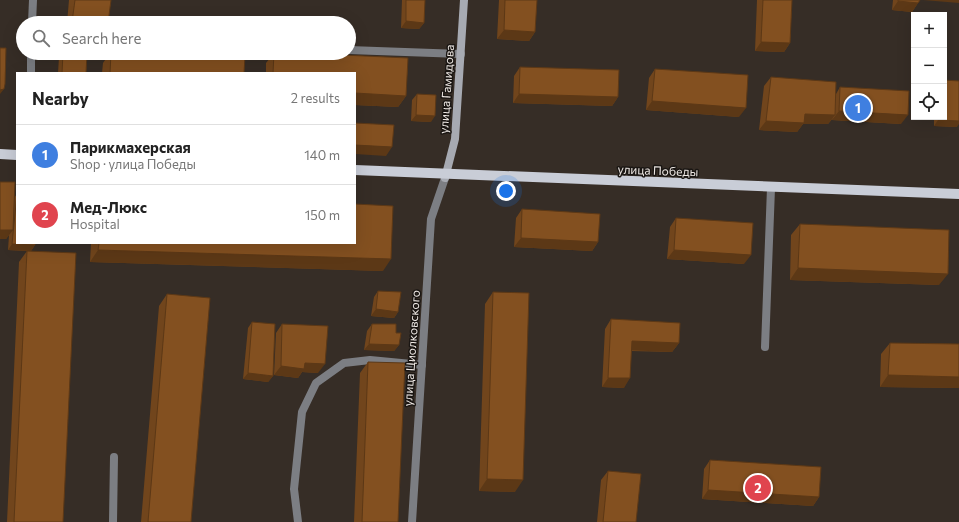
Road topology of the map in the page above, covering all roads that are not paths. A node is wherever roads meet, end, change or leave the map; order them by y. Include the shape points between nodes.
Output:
1 (33, 0) edge
2 (464, 0) edge
3 (32, 16) edge
4 (356, 50) edge
5 (461, 54) junction
6 (31, 60) edge
7 (31, 72) edge
8 (0, 154) edge
9 (16, 154) edge
10 (0, 158) edge
11 (16, 158) edge
12 (356, 170) edge
13 (356, 174) edge
14 (446, 176) junction
15 (770, 190) junction
16 (959, 194) edge
17 (959, 198) edge
18 (765, 347) dead end
19 (422, 365) junction
20 (114, 457) dead end
21 (113, 522) edge
22 (298, 522) edge
23 (412, 522) edge

1 - 3 street
2 - 5 street, улица Гамидова
4 - 5 street
5 - 14 street, улица Гамидова via 455,140
6 - 7 street
8 - 9 main road
10 - 11 main road
12 - 14 main road, улица Победы
13 - 14 main road, улица Победы
14 - 15 main road, улица Победы
14 - 19 street, улица Циолковского via 431,219
15 - 16 main road, улица Победы
15 - 17 main road, улица Победы
15 - 18 street
19 - 22 street via 370,360 344,363 316,383 302,412 294,488
19 - 23 street, улица Циолковского
20 - 21 street

